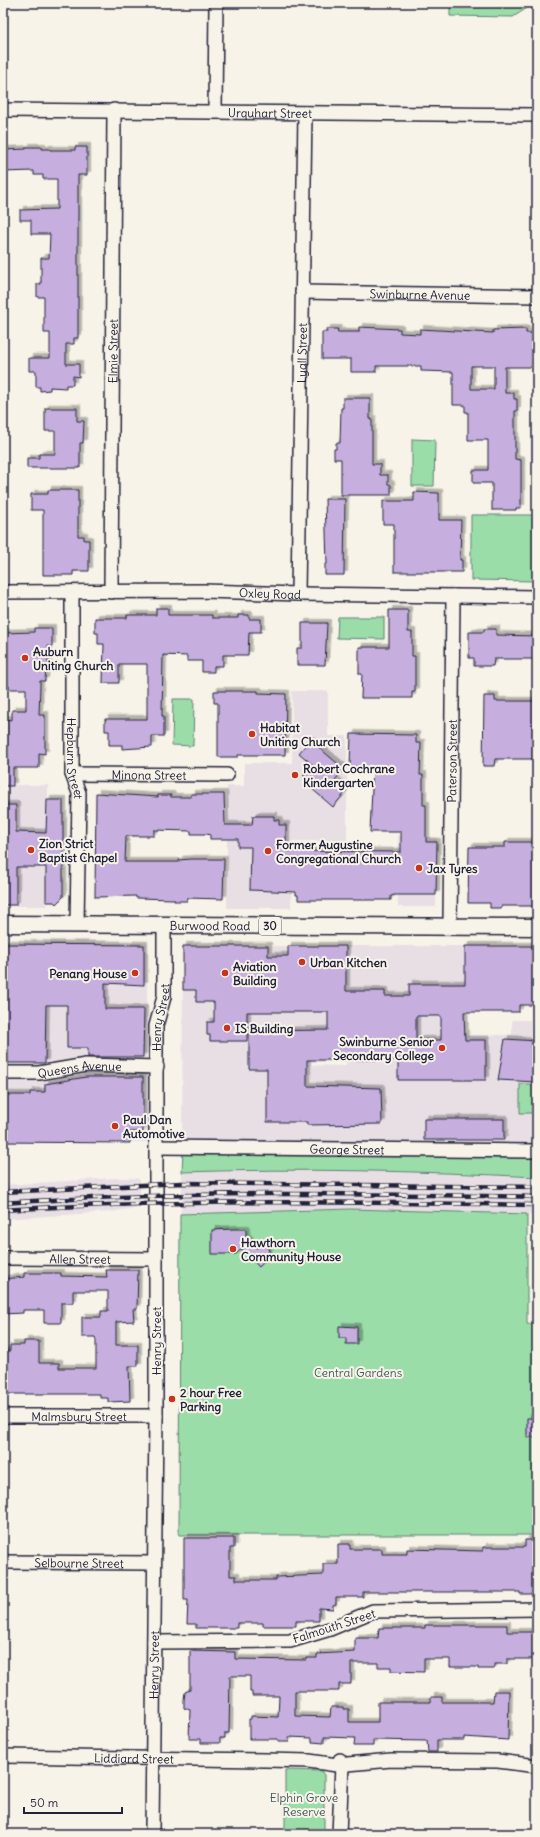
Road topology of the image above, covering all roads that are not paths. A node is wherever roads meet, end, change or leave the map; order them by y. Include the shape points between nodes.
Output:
1 (216, 3) edge
2 (3, 110) edge
3 (114, 110) junction
4 (215, 111) junction
5 (305, 113) junction
6 (537, 115) edge
7 (302, 292) junction
8 (537, 296) edge
9 (3, 592) edge
10 (72, 592) junction
11 (111, 592) junction
12 (298, 594) junction
13 (453, 596) junction
14 (537, 597) edge
15 (72, 774) junction
16 (227, 775) dead end
17 (3, 924) edge
18 (78, 925) junction
19 (164, 925) junction
20 (450, 927) junction
21 (537, 927) edge
22 (156, 1067) junction
23 (3, 1073) edge
24 (157, 1147) junction
25 (537, 1151) edge
26 (3, 1258) edge
27 (156, 1259) junction
28 (3, 1416) edge
29 (156, 1416) junction
30 (3, 1562) edge
31 (154, 1563) junction
32 (537, 1609) edge
33 (154, 1642) junction
34 (3, 1756) edge
35 (153, 1758) junction
36 (537, 1760) edge
37 (498, 1761) junction
38 (340, 1763) junction
39 (537, 1766) edge
40 (339, 1828) edge
41 (152, 1834) edge

1 - 4 street
2 - 3 street, Urquhart Street
3 - 4 street, Urquhart Street
3 - 11 street, Elmie Street
4 - 5 street, Urquhart Street
5 - 6 street, Urquhart Street
5 - 7 street, Lyall Street
7 - 8 street, Swinburne Avenue
7 - 12 street, Lyall Street
9 - 10 street, Oxley Road
10 - 11 street, Oxley Road
10 - 15 street, Hepburn Street
11 - 12 street, Oxley Road
12 - 13 street, Oxley Road
13 - 14 street, Oxley Road
13 - 20 street, Paterson Street
15 - 16 street, Minona Street
15 - 18 street, Hepburn Street via 79,793
17 - 18 main road, Burwood Road / 30
18 - 19 main road, Burwood Road / 30
19 - 20 main road, Burwood Road / 30
19 - 22 street, Henry Street via 164,997 156,1026
20 - 21 main road, Burwood Road / 30
22 - 23 street, Queens Avenue via 86,1065 39,1073
22 - 24 street, Henry Street
24 - 25 street, George Street
24 - 27 street, Henry Street
26 - 27 street, Allen Street
27 - 29 street, Henry Street
28 - 29 street, Malmsbury Street
29 - 31 street, Henry Street
30 - 31 street, Selbourne Street
31 - 33 street, Henry Street
32 - 33 street, Falmouth Street via 373,1611 330,1629 290,1641
33 - 35 street, Henry Street
34 - 35 street, Liddiard Street
35 - 38 street, Liddiard Street
35 - 41 street, Henry Street
36 - 37 street, Liddiard Street via 516,1758
37 - 38 street, Liddiard Street via 391,1760
37 - 39 street, Liddiard Street
38 - 40 street

